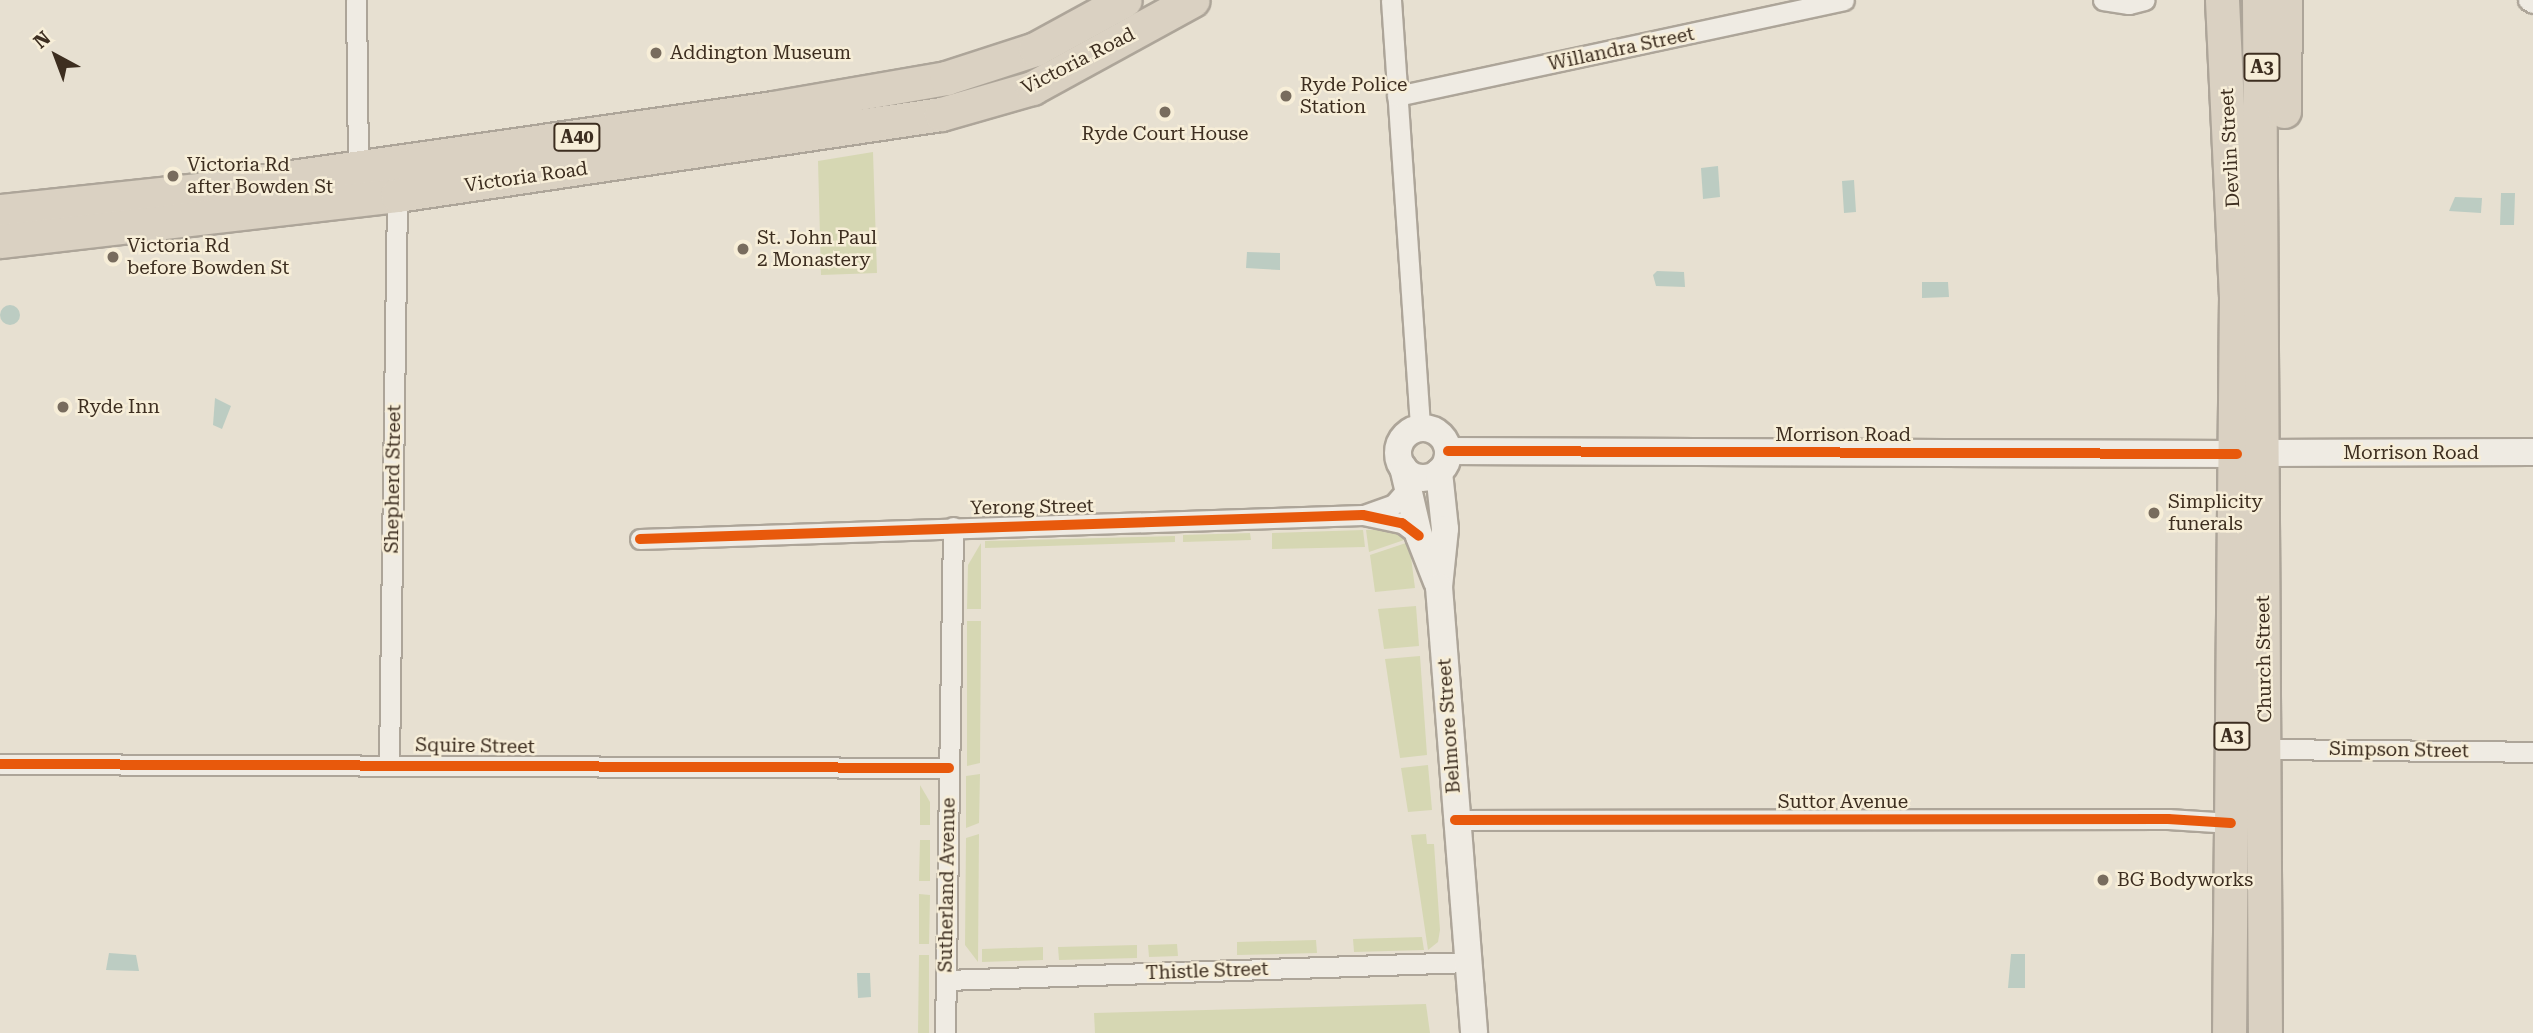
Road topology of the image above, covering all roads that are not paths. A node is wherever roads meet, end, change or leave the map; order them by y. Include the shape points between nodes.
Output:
1 (356, 0) edge
2 (1125, 0) edge
3 (1193, 0) edge
4 (1391, 0) edge
5 (1844, 0) edge
6 (2104, 0) edge
7 (2145, 0) edge
8 (2198, 0) edge
9 (2222, 0) edge
10 (2259, 0) edge
11 (2286, 0) edge
12 (2528, 0) edge
13 (2533, 3) edge
14 (2225, 51) junction
15 (1397, 96) junction
16 (358, 167) junction
17 (397, 195) junction
18 (0, 211) edge
19 (0, 241) edge
20 (2260, 243) junction
21 (2248, 290) junction
22 (1420, 428) junction
23 (2533, 452) edge
24 (2250, 453) junction
25 (1444, 461) junction
26 (1408, 489) junction
27 (1363, 515) junction
28 (953, 527) junction
29 (1419, 536) junction
30 (640, 539) dead end
31 (1439, 587) junction
32 (2265, 749) junction
33 (2533, 752) edge
34 (389, 763) junction
35 (0, 764) edge
36 (949, 768) junction
37 (1455, 820) junction
38 (2231, 823) junction
39 (1468, 962) junction
40 (946, 980) junction
41 (945, 1033) edge
42 (1474, 1033) edge
43 (2229, 1033) edge
44 (2265, 1033) edge

1 - 16 street
2 - 16 highway, Victoria Road / A40 via 1035,49 946,78
3 - 17 highway, Victoria Road / A40 via 1032,88 941,114
4 - 15 street
5 - 15 street, Willandra Street
6 - 7 street via 2129,4
8 - 14 highway
9 - 14 highway, Devlin Street / A3
10 - 20 highway, Devlin Street / A3
11 - 20 highway via 2281,166
12 - 13 street
14 - 21 highway, Devlin Street / A3
15 - 22 street
16 - 18 highway, Victoria Road / A40
17 - 19 highway, Victoria Road / A40
17 - 34 street, Shepherd Street
20 - 21 highway, Devlin Street / A3
21 - 24 highway, Church Street / A3
22 - 25 street via 1436,431
22 - 26 street via 1400,443
23 - 24 street, Morrison Road
24 - 25 street, Morrison Road
24 - 32 highway, Church Street / A3
24 - 38 highway, Church Street / A3
25 - 26 street, Morrison Road via 1416,477
25 - 31 street, Belmore Street via 1445,528
26 - 27 street, Yerong Street via 1394,504
26 - 29 street, Belmore Street
27 - 28 street, Yerong Street
27 - 29 street, Yerong Street via 1402,523
28 - 30 street, Yerong Street
28 - 36 street, Sutherland Avenue
29 - 31 street, Belmore Street
31 - 37 street, Belmore Street
32 - 33 street, Simpson Street
32 - 44 highway, Church Street / A3
34 - 35 street, Squire Street
34 - 36 street, Squire Street
36 - 40 street, Sutherland Avenue
37 - 38 street, Suttor Avenue via 2168,819
37 - 39 street, Belmore Street
38 - 43 highway, Church Street / A3
39 - 40 street, Thistle Street
39 - 42 street, Belmore Street
40 - 41 street, Sutherland Avenue

